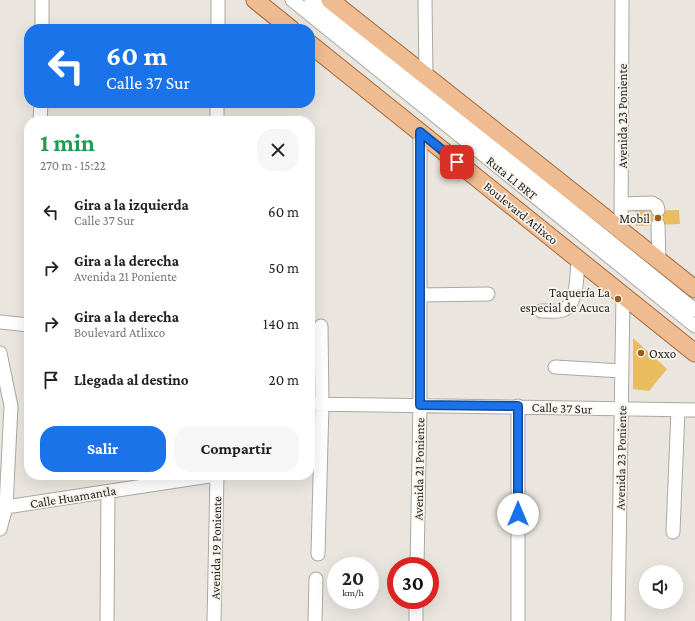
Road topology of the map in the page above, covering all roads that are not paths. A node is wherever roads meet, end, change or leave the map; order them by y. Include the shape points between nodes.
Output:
1 (42, 0) edge
2 (218, 0) edge
3 (255, 0) edge
4 (292, 0) edge
5 (310, 0) edge
6 (330, 0) edge
7 (425, 0) edge
8 (622, 0) edge
9 (42, 24) edge
10 (218, 24) edge
11 (285, 24) edge
12 (315, 48) edge
13 (426, 76) junction
14 (420, 132) junction
15 (622, 204) junction
16 (658, 210) dead end
17 (658, 225) dead end
18 (621, 232) junction
19 (578, 258) junction
20 (659, 262) junction
21 (695, 289) edge
22 (488, 294) dead end
23 (420, 295) junction
24 (623, 295) junction
25 (695, 310) edge
26 (541, 311) dead end
27 (0, 322) edge
28 (24, 324) edge
29 (321, 326) dead end
30 (695, 326) edge
31 (0, 353) edge
32 (695, 353) edge
33 (555, 367) dead end
34 (622, 371) junction
35 (316, 404) edge
36 (420, 405) junction
37 (5, 406) edge
38 (518, 406) junction
39 (621, 410) junction
40 (678, 410) junction
41 (695, 410) edge
42 (185, 480) edge
43 (217, 480) edge
44 (108, 492) junction
45 (3, 507) edge
46 (0, 530) edge
47 (674, 532) dead end
48 (318, 554) dead end
49 (417, 557) edge
50 (316, 579) dead end
51 (416, 609) edge
52 (107, 621) edge
53 (214, 621) edge
54 (315, 621) edge
55 (416, 621) edge
56 (518, 621) edge
57 (618, 621) edge

1 - 9 street
2 - 10 street
3 - 11 main road
4 - 30 street, Ruta L1 BRT
5 - 25 street, Ruta L1 BRT
6 - 13 main road
7 - 13 street
8 - 15 street, Avenida 23 Poniente
12 - 14 main road, Boulevard Atlixco
13 - 18 main road
14 - 19 main road, Boulevard Atlixco
14 - 23 street, Avenida 21 Poniente
15 - 16 street via 652,203
15 - 18 street, Avenida 23 Poniente
17 - 20 street
18 - 20 main road
19 - 24 main road, Boulevard Atlixco
19 - 26 street via 576,284 570,306 561,310
20 - 21 main road
22 - 23 street
23 - 36 street, Avenida 21 Poniente
24 - 32 main road, Boulevard Atlixco
24 - 34 street, Avenida 23 Poniente
27 - 28 street
29 - 35 street
31 - 37 street
33 - 34 street
34 - 39 street, Avenida 23 Poniente
35 - 36 street, Calle 37 Sur
35 - 48 street
36 - 38 street, Calle 37 Sur
36 - 49 street, Avenida 21 Poniente
37 - 45 street
38 - 39 street, Calle 37 Sur
38 - 56 street
39 - 40 street, Calle 37 Sur
39 - 57 street, Avenida 23 Poniente
40 - 41 street, Calle 37 Sur
40 - 47 street
42 - 44 street, Calle Huamantla
43 - 53 street, Avenida 19 Poniente
44 - 45 street, Calle Huamantla
44 - 52 street
45 - 46 street
50 - 54 street
51 - 55 street

